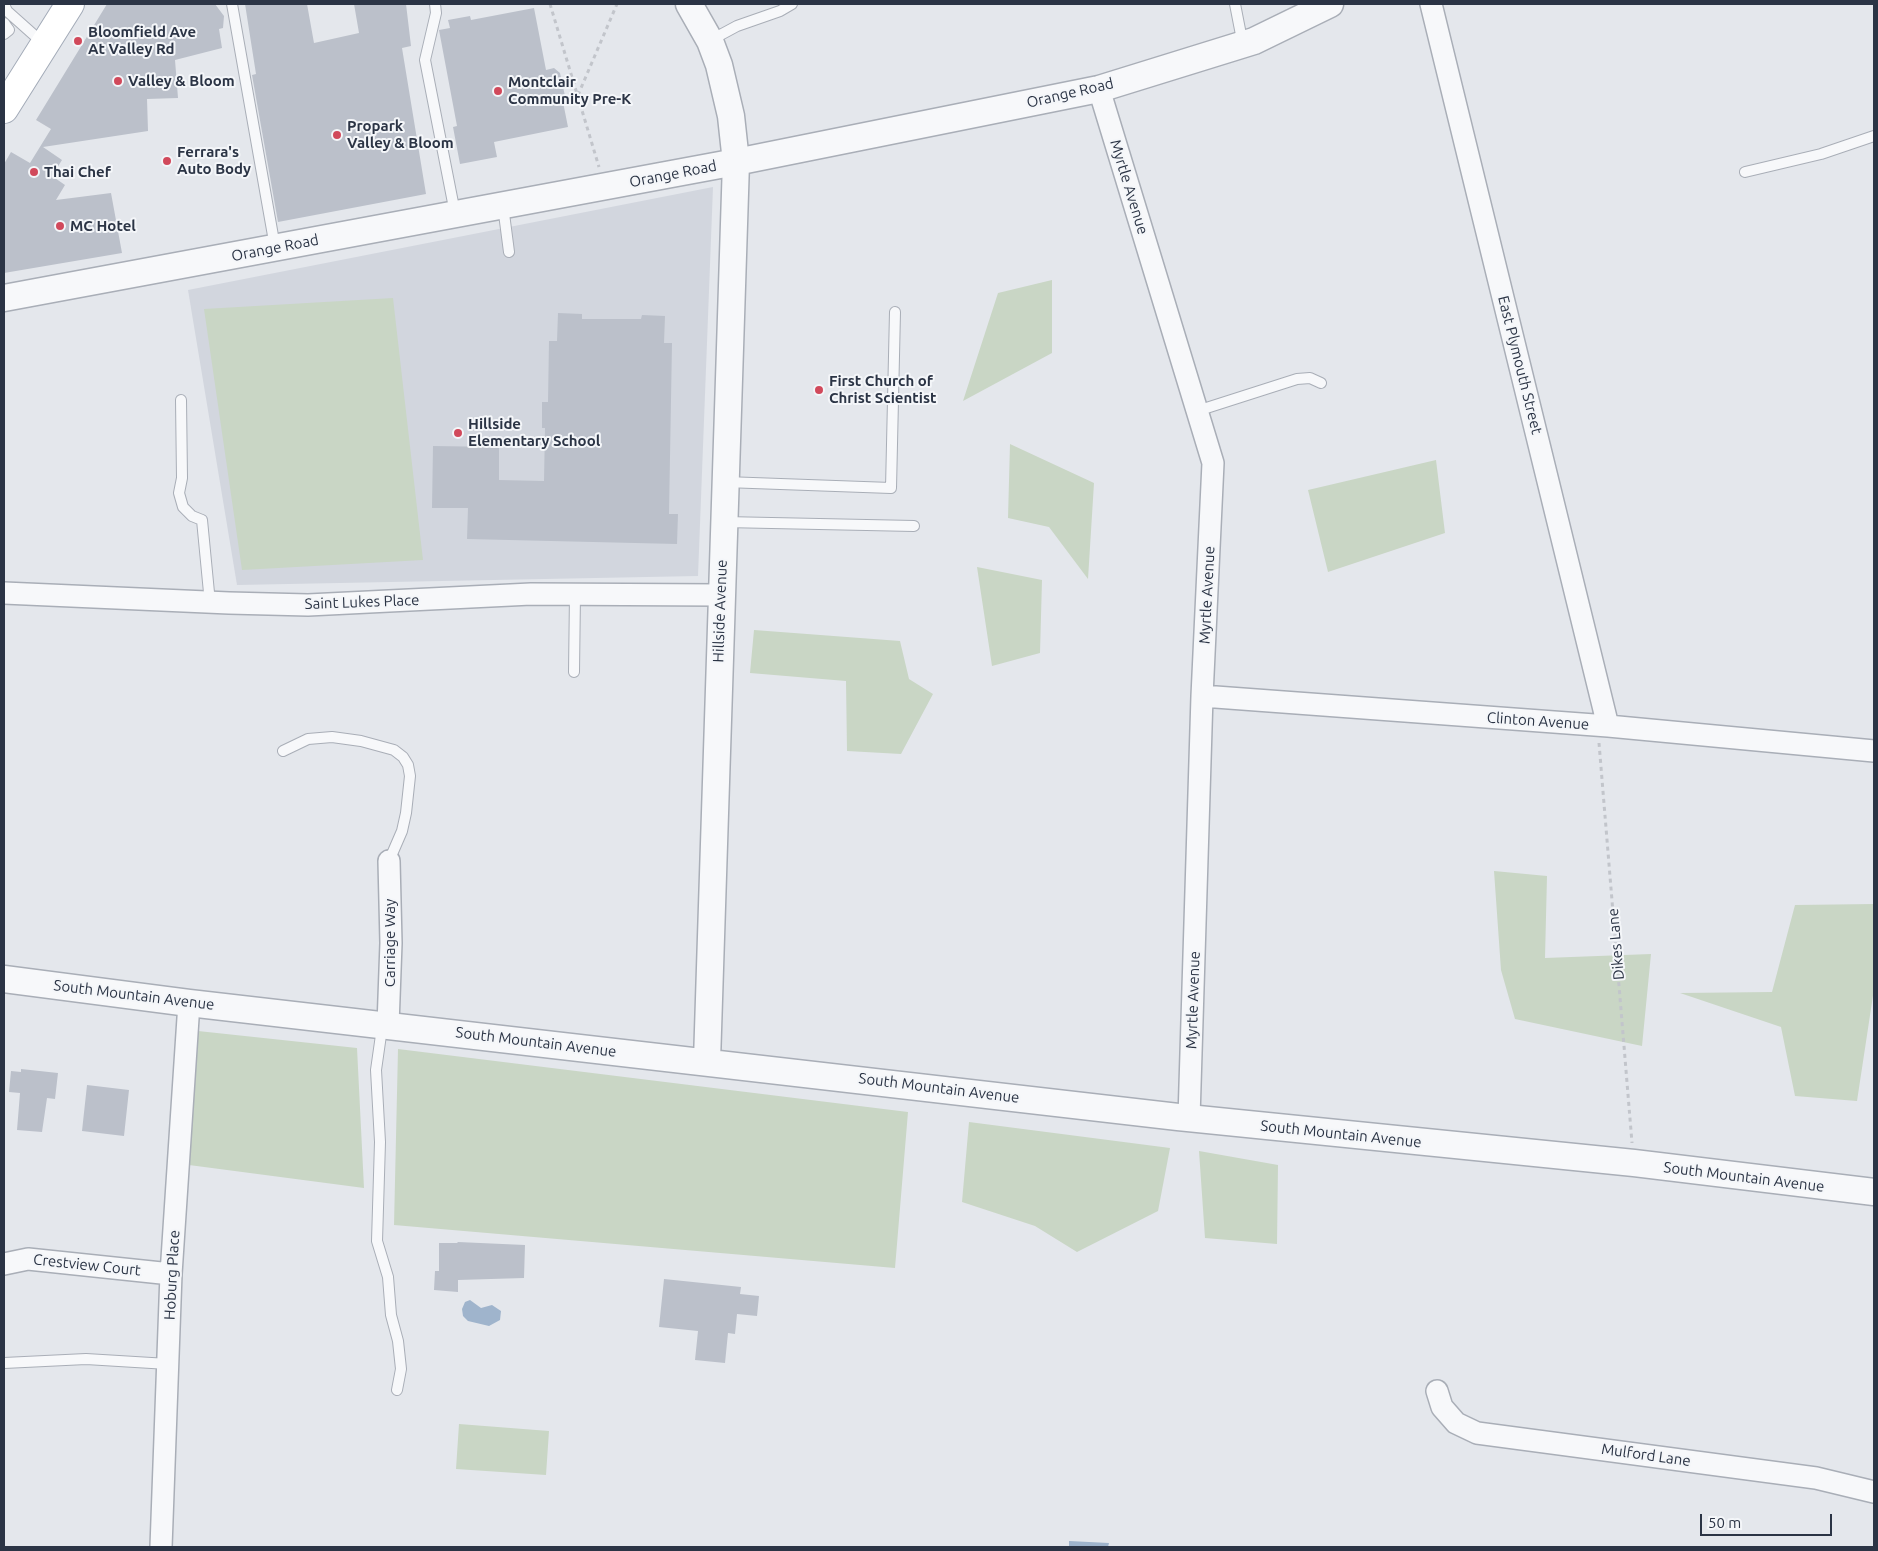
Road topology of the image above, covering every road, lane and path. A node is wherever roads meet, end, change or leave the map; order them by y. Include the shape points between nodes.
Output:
1 (70, 4) edge
2 (232, 4) edge
3 (435, 4) edge
4 (550, 4) edge
5 (618, 4) edge
6 (689, 4) edge
7 (792, 4) edge
8 (1235, 4) edge
9 (1330, 4) edge
10 (1431, 4) edge
11 (5, 9) edge
12 (4, 22) edge
13 (4, 34) edge
14 (710, 41) junction
15 (44, 45) junction
16 (1243, 45) junction
17 (1099, 88) junction
18 (10, 93) edge
19 (578, 95) junction
20 (1874, 136) edge
21 (736, 162) junction
22 (1745, 172) dead end
23 (604, 186) junction
24 (503, 205) junction
25 (455, 214) junction
26 (275, 248) junction
27 (509, 252) dead end
28 (4, 298) edge
29 (895, 312) dead end
30 (1321, 383) dead end
31 (181, 400) dead end
32 (1197, 411) junction
33 (724, 482) junction
34 (723, 522) junction
35 (914, 526) dead end
36 (4, 593) edge
37 (575, 594) junction
38 (720, 595) junction
39 (210, 603) junction
40 (574, 672) dead end
41 (1202, 696) junction
42 (1603, 726) junction
43 (1874, 750) edge
44 (284, 751) dead end
45 (389, 862) joint
46 (4, 979) edge
47 (189, 1003) junction
48 (388, 1025) junction
49 (707, 1061) junction
50 (1189, 1118) junction
51 (1634, 1163) junction
52 (1874, 1192) edge
53 (4, 1264) edge
54 (171, 1274) junction
55 (4, 1363) edge
56 (168, 1364) junction
57 (397, 1390) dead end
58 (1437, 1391) dead end
59 (1874, 1492) edge
60 (162, 1547) edge

1 - 15 main road
2 - 26 lane
3 - 25 lane via 436,13 425,60
4 - 19 path
5 - 19 path
6 - 14 street, Hillside Avenue
7 - 14 lane via 737,26
8 - 16 lane
9 - 16 street, Orange Road
10 - 42 street, East Plymouth Street
11 - 15 lane
12 - 13 lane via 9,30
14 - 21 street, Hillside Avenue via 731,116
15 - 18 main road
16 - 17 street, Orange Road
17 - 21 street, Orange Road
17 - 32 street, Myrtle Avenue
19 - 23 path
20 - 22 lane via 1821,154
21 - 23 street, Orange Road
21 - 33 street, Hillside Avenue
23 - 24 street, Orange Road
24 - 25 street, Orange Road
24 - 27 lane
25 - 26 street, Orange Road
26 - 28 street, Orange Road
29 - 33 lane via 891,488
30 - 32 lane via 1310,378 1297,379
31 - 39 lane via 182,478 179,493 183,507 202,520
32 - 41 street, Myrtle Avenue via 1213,463
33 - 34 street, Hillside Avenue
34 - 35 lane
34 - 38 street, Hillside Avenue
36 - 39 street, Saint Lukes Place
37 - 38 street, Saint Lukes Place
37 - 39 street, Saint Lukes Place via 308,605
37 - 40 lane
38 - 49 street, Hillside Avenue
41 - 42 street, Clinton Avenue
41 - 50 street, Myrtle Avenue
42 - 43 street, Clinton Avenue
42 - 51 path, Dikes Lane
44 - 45 lane via 308,739 332,737 394,750 403,757 410,776 406,813
45 - 48 street, Carriage Way
46 - 47 street, South Mountain Avenue
47 - 48 street, South Mountain Avenue
47 - 54 street, Hoburg Place
48 - 49 street, South Mountain Avenue
48 - 57 lane via 381,1035 376,1070 380,1142 377,1240 388,1277 391,1315 398,1341 401,1368
49 - 50 street, South Mountain Avenue
50 - 51 street, South Mountain Avenue
51 - 52 street, South Mountain Avenue
53 - 54 street, Crestview Court via 28,1258
54 - 56 street, Hoburg Place
55 - 56 lane via 86,1359
56 - 60 street, Hoburg Place
58 - 59 street, Mulford Lane via 1442,1407 1456,1422 1477,1433 1816,1478

